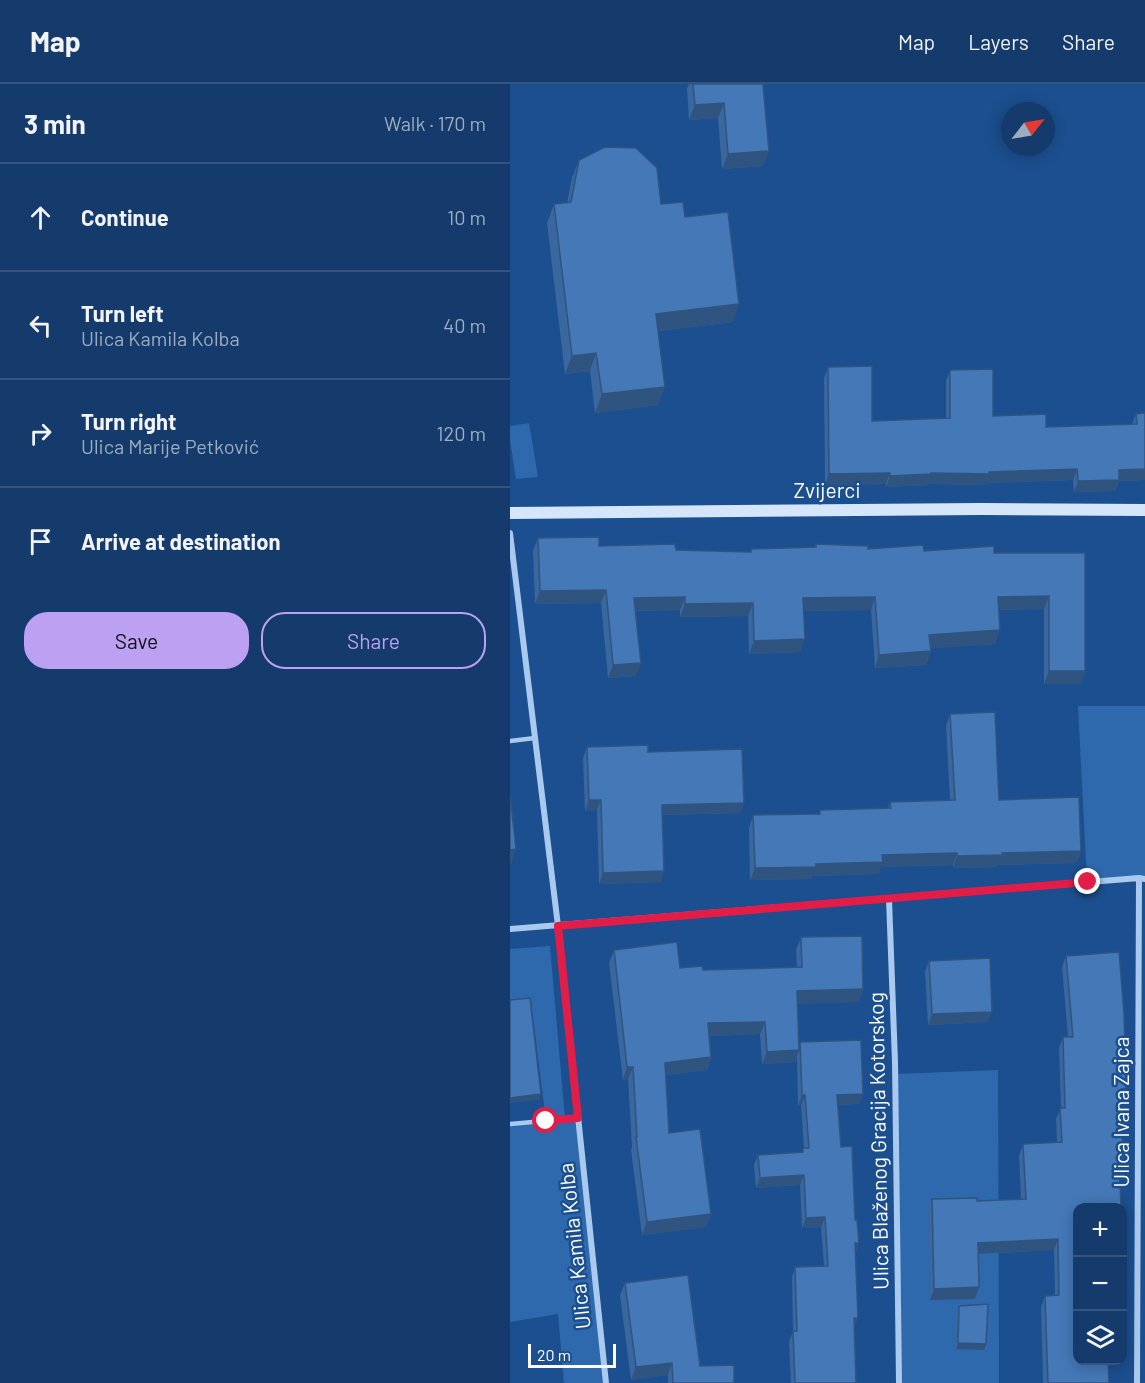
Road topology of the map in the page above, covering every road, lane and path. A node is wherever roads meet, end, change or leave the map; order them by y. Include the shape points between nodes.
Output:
1 (1145, 510) edge
2 (510, 513) edge
3 (510, 533) edge
4 (535, 738) junction
5 (510, 741) edge
6 (1142, 878) edge
7 (888, 899) junction
8 (558, 926) junction
9 (510, 929) edge
10 (578, 1118) junction
11 (510, 1124) edge
12 (606, 1383) edge
13 (900, 1383) edge
14 (1137, 1383) edge

1 - 2 main road, Zvijerci
3 - 4 street, Ulica Kamila Kolba
4 - 5 lane
4 - 8 street, Ulica Kamila Kolba
6 - 7 street
6 - 14 street, Ulica Ivana Zajca
7 - 8 street
7 - 13 street, Ulica Blaženog Gracija Kotorskog
8 - 9 street
8 - 10 street, Ulica Kamila Kolba
10 - 11 lane
10 - 12 street, Ulica Kamila Kolba

